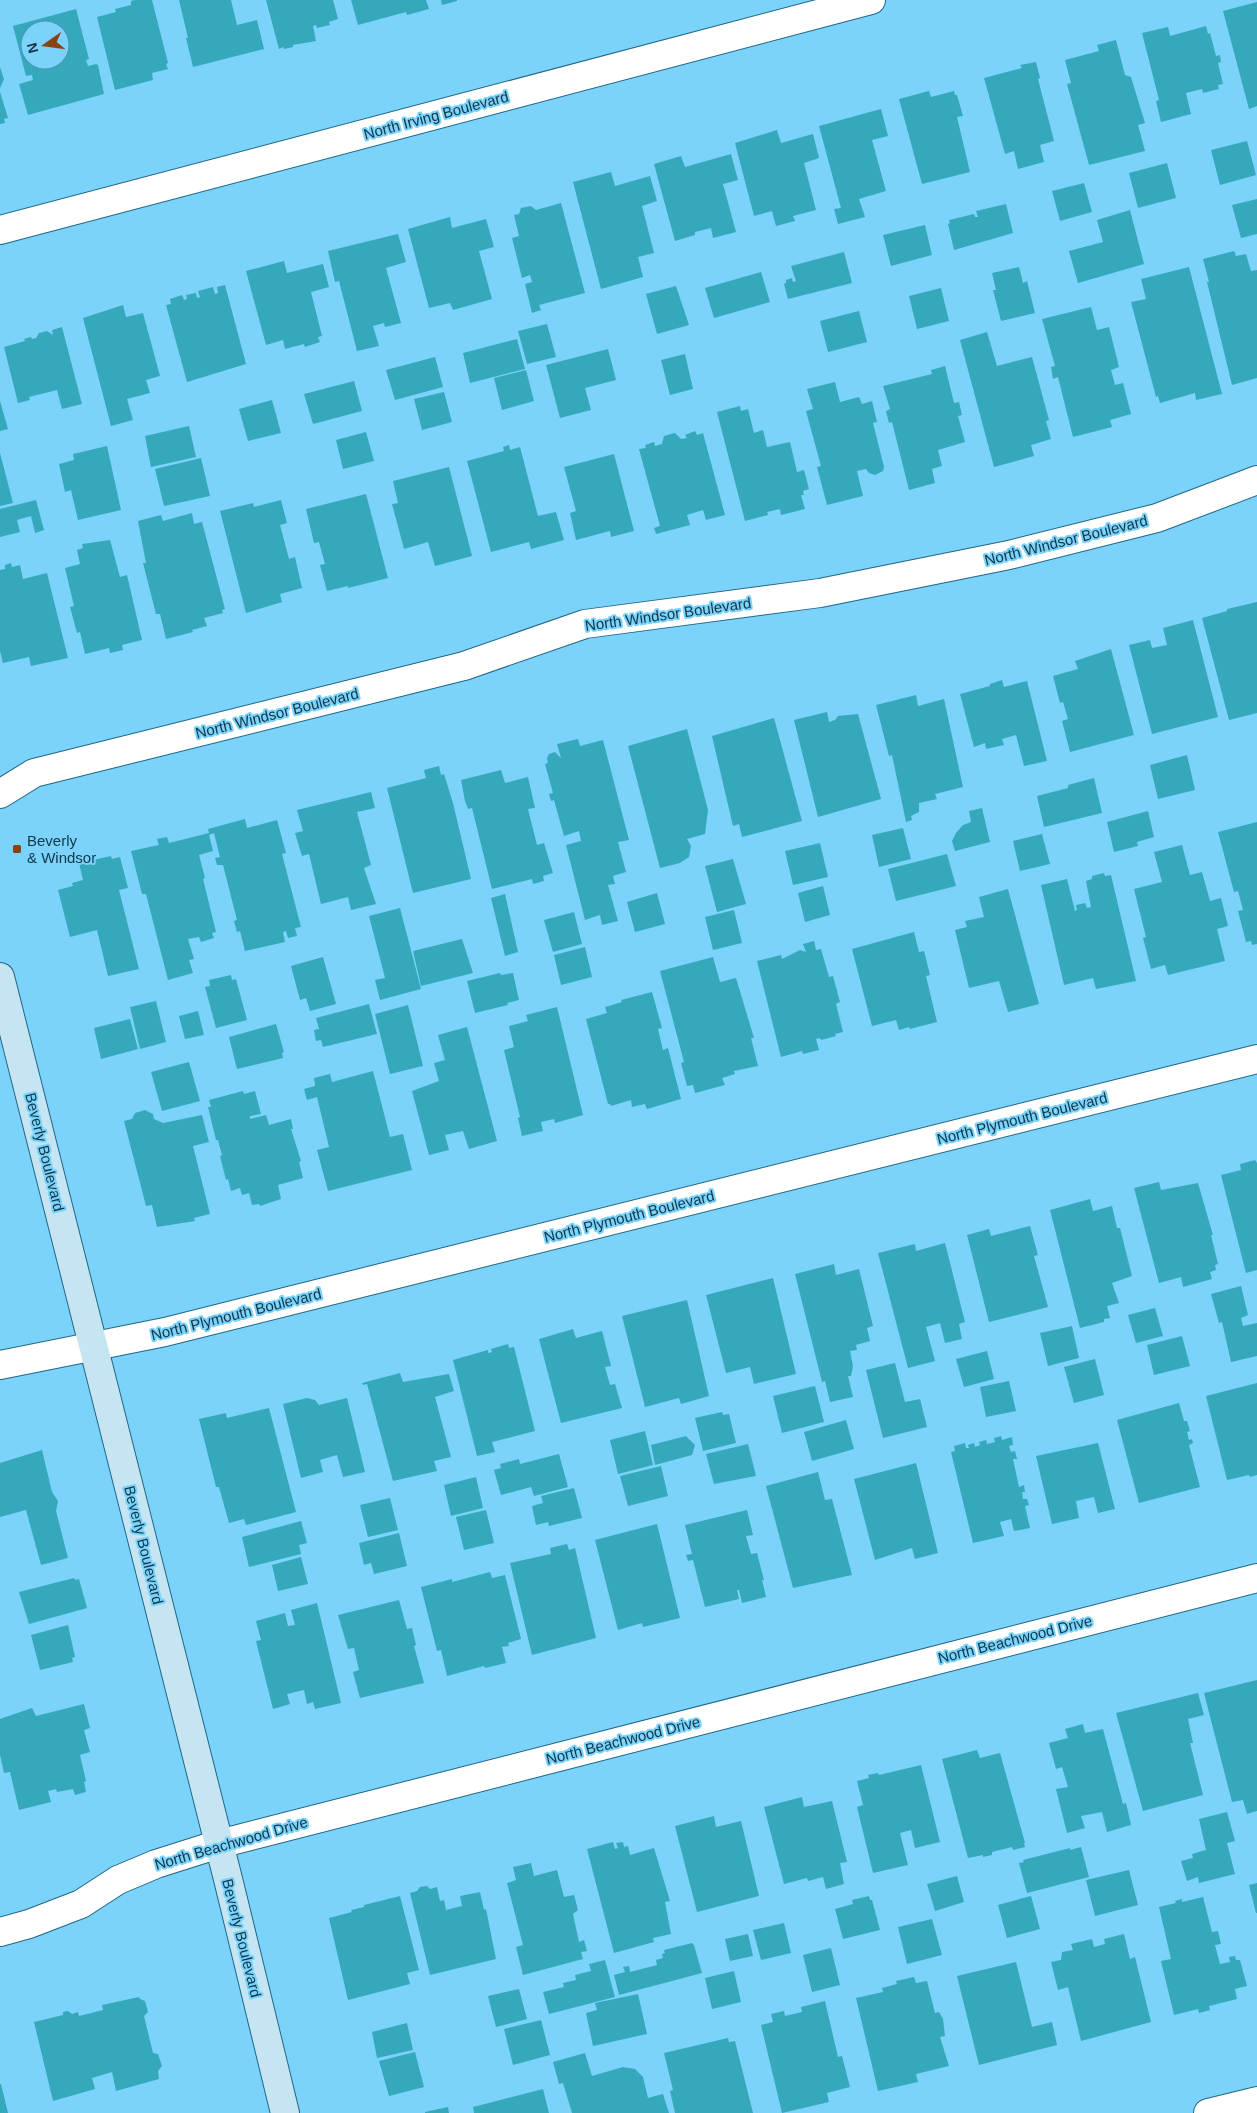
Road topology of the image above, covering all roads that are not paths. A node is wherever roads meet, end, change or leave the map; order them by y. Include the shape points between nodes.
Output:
1 (871, 0) edge
2 (0, 230) edge
3 (1257, 480) edge
4 (0, 794) edge
5 (0, 977) edge
6 (1257, 1059) edge
7 (94, 1347) junction
8 (0, 1365) edge
9 (1257, 1578) edge
10 (219, 1844) junction
11 (0, 1932) edge
12 (1257, 2101) edge
13 (285, 2113) edge
14 (1208, 2113) edge

1 - 2 street, North Irving Boulevard
3 - 4 street, North Windsor Boulevard via 1156,518 1009,555 820,593 585,624 464,666 34,774
5 - 7 main road, Beverly Boulevard
6 - 7 street, North Plymouth Boulevard via 165,1332
7 - 8 street, North Plymouth Boulevard
7 - 10 main road, Beverly Boulevard
9 - 10 street, North Beachwood Drive
10 - 11 street, North Beachwood Drive via 156,1864 118,1880 82,1904
10 - 13 main road, Beverly Boulevard
12 - 14 street

